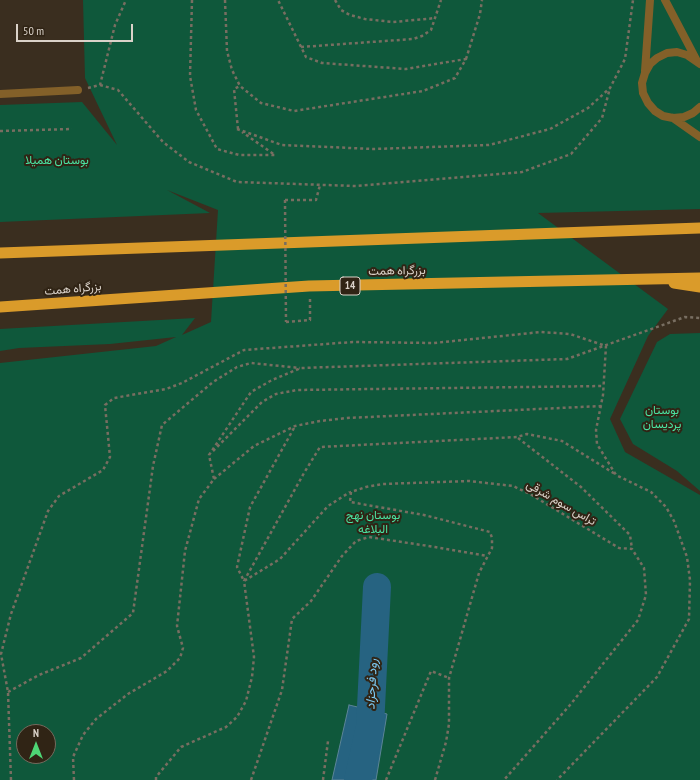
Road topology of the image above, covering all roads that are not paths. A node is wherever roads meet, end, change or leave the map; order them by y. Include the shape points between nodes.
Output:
1 (650, 0) edge
2 (665, 0) edge
3 (698, 62) edge
4 (644, 73) junction
5 (78, 90) road end
6 (0, 94) edge
7 (700, 107) edge
8 (673, 118) junction
9 (700, 137) edge
10 (700, 228) edge
11 (0, 253) edge
12 (700, 278) edge
13 (644, 279) junction
14 (700, 287) edge
15 (0, 307) edge

1 - 4 street
2 - 3 street
3 - 4 street via 677,52 667,53 650,64
4 - 8 street via 643,94 648,103 654,111
5 - 6 street
7 - 8 street via 684,117
8 - 9 street
10 - 11 highway
12 - 13 highway, بزرگراه همت / 14
13 - 14 highway
13 - 15 highway, بزرگراه همت / 14 via 309,286

